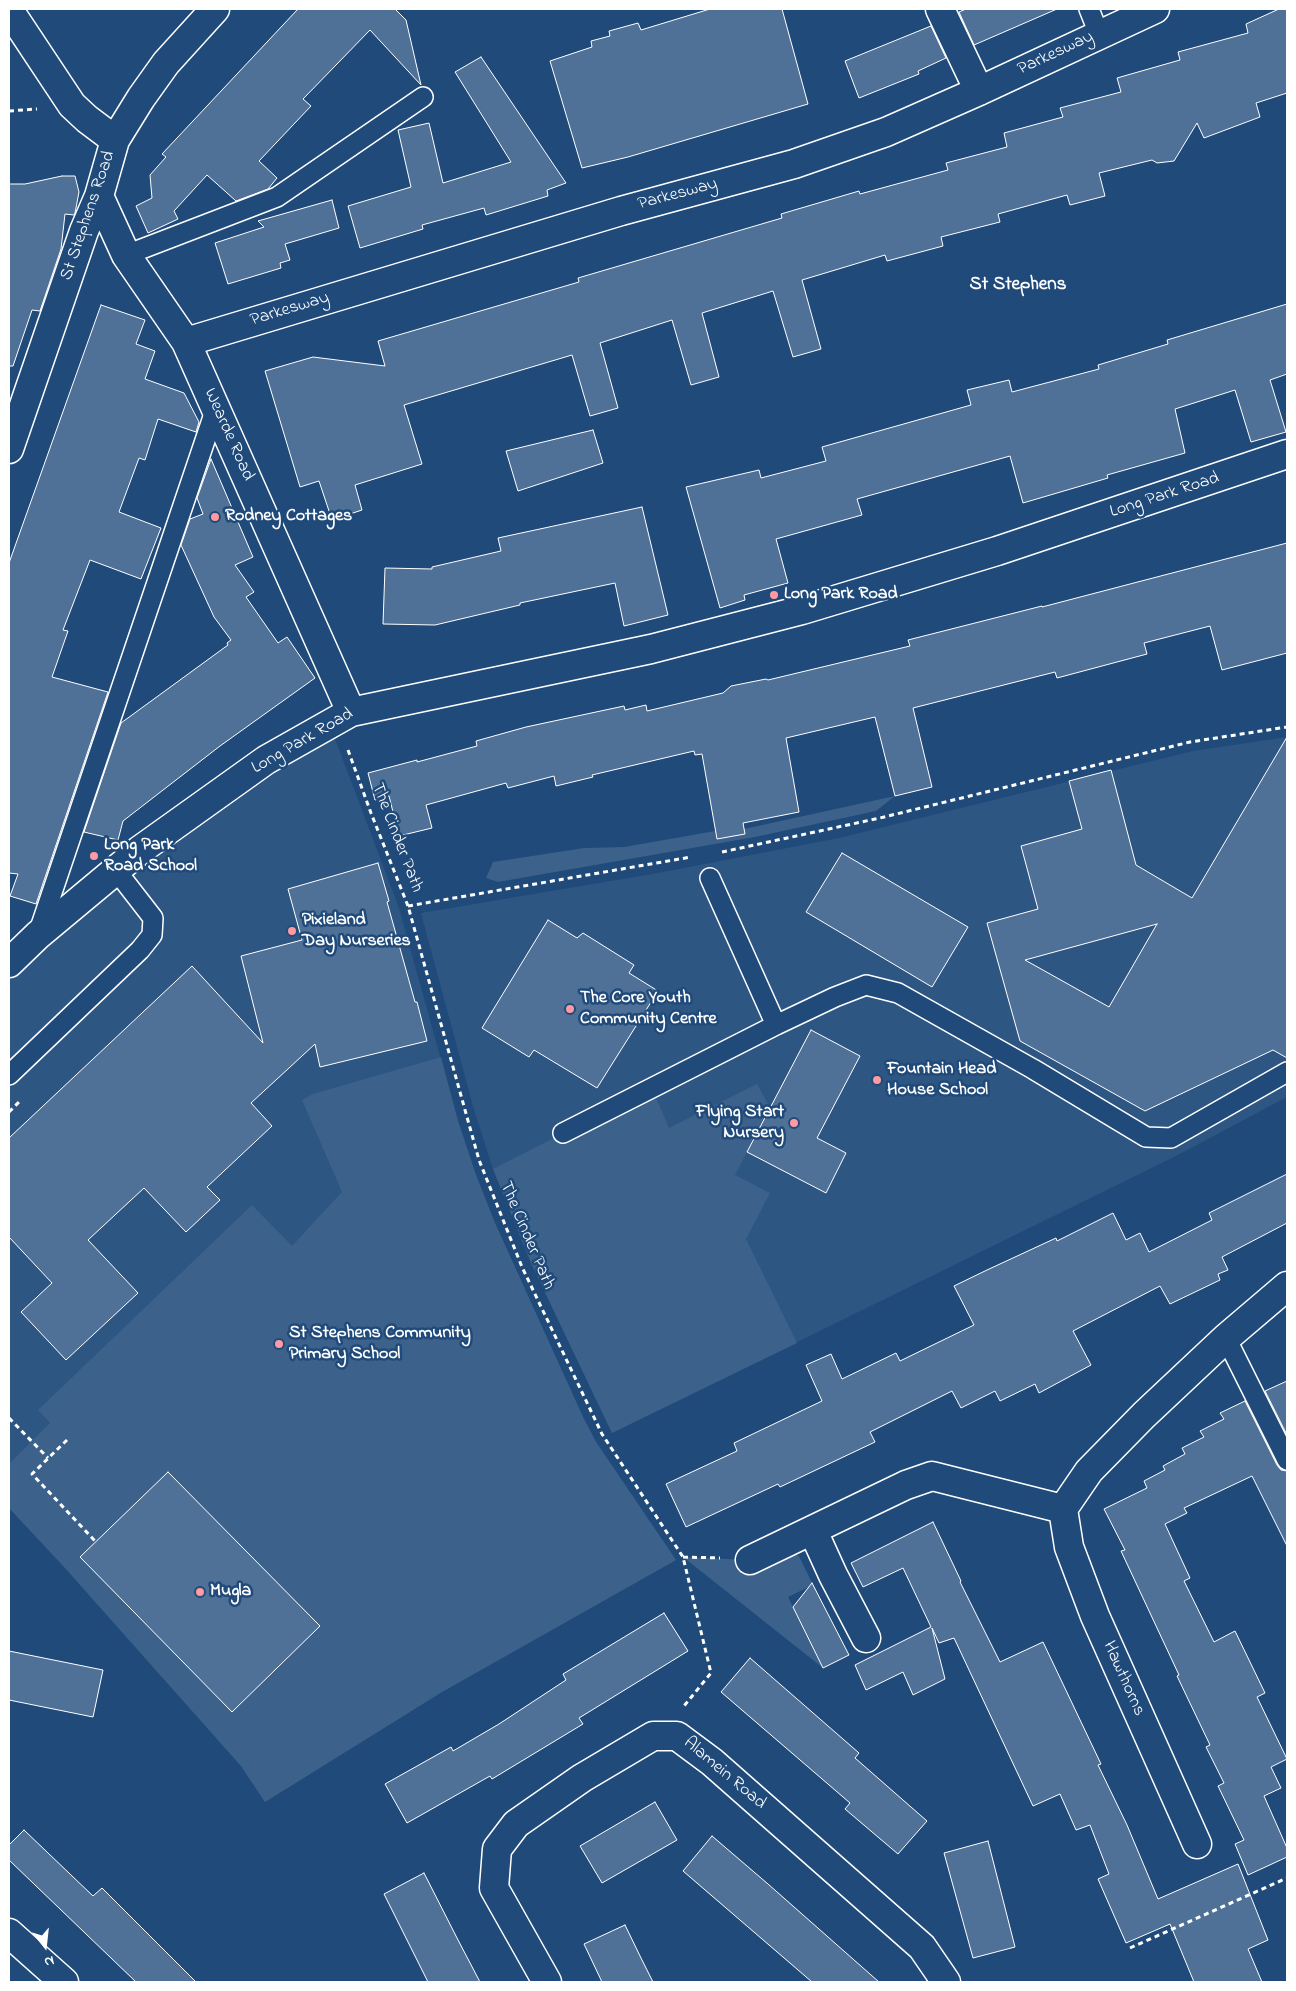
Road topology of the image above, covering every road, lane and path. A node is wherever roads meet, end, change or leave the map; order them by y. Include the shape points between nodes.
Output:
1 (215, 9) edge
2 (940, 9) edge
3 (1089, 9) edge
4 (1154, 9) edge
5 (9, 10) edge
6 (1099, 34) junction
7 (980, 91) junction
8 (423, 97) dead end
9 (115, 140) junction
10 (99, 196) junction
11 (126, 255) junction
12 (186, 342) junction
13 (216, 408) junction
14 (9, 449) edge
15 (1287, 454) edge
16 (344, 715) junction
17 (1287, 728) edge
18 (716, 853) dead end
19 (697, 856) dead end
20 (115, 869) junction
21 (710, 878) dead end
22 (408, 906) junction
23 (38, 935) junction
24 (9, 963) edge
25 (776, 1025) junction
26 (1287, 1072) edge
27 (9, 1075) edge
28 (563, 1133) dead end
29 (1287, 1286) edge
30 (1226, 1338) junction
31 (9, 1418) edge
32 (67, 1440) dead end
33 (48, 1458) junction
34 (1287, 1460) edge
35 (1063, 1508) junction
36 (813, 1531) junction
37 (96, 1542) dead end
38 (750, 1560) dead end
39 (866, 1638) dead end
40 (677, 1736) junction
41 (1197, 1844) dead end
42 (1287, 1878) edge
43 (9, 1933) edge
44 (1130, 1948) dead end
45 (64, 1982) edge
46 (546, 1982) edge
47 (946, 1982) edge

1 - 9 street, St Stephens Road via 166,63
2 - 7 street
3 - 6 lane
4 - 6 street, Parkesway
5 - 9 street via 72,105
6 - 7 street, Parkesway
7 - 12 street, Parkesway via 886,132 794,164 621,211
8 - 11 lane via 277,197
9 - 10 street, St Stephens Road
10 - 11 street, Wearde Road
10 - 14 street, St Stephens Road
11 - 12 street, Wearde Road
12 - 13 street, Wearde Road
13 - 16 street, Wearde Road
13 - 23 lane
15 - 16 street, Long Park Road via 997,551 802,610 651,649
16 - 20 street, Long Park Road via 266,760
16 - 22 path, The Cinder Path via 371,813
17 - 18 path via 1190,742 880,818
19 - 22 path
20 - 23 street, Long Park Road
20 - 27 lane via 153,918 152,935
21 - 25 lane
22 - 40 path, The Cinder Path via 479,1160 522,1267 602,1434 683,1556 711,1673 684,1707
23 - 24 street, Long Park Road
25 - 26 lane via 835,996 866,985 898,993 1146,1137 1170,1138
25 - 28 lane
29 - 30 street
30 - 34 lane
30 - 35 street via 1089,1471
31 - 33 path
32 - 33 path
33 - 37 path via 32,1474
35 - 36 street via 932,1476 906,1485
35 - 41 street, Hawthorns via 1069,1547 1095,1616
36 - 38 street
36 - 39 street
40 - 46 street, Alamein Road via 654,1736 582,1778 516,1824 497,1849 494,1888
40 - 47 street, Alamein Road via 712,1762 922,1947
42 - 44 path
43 - 45 street

